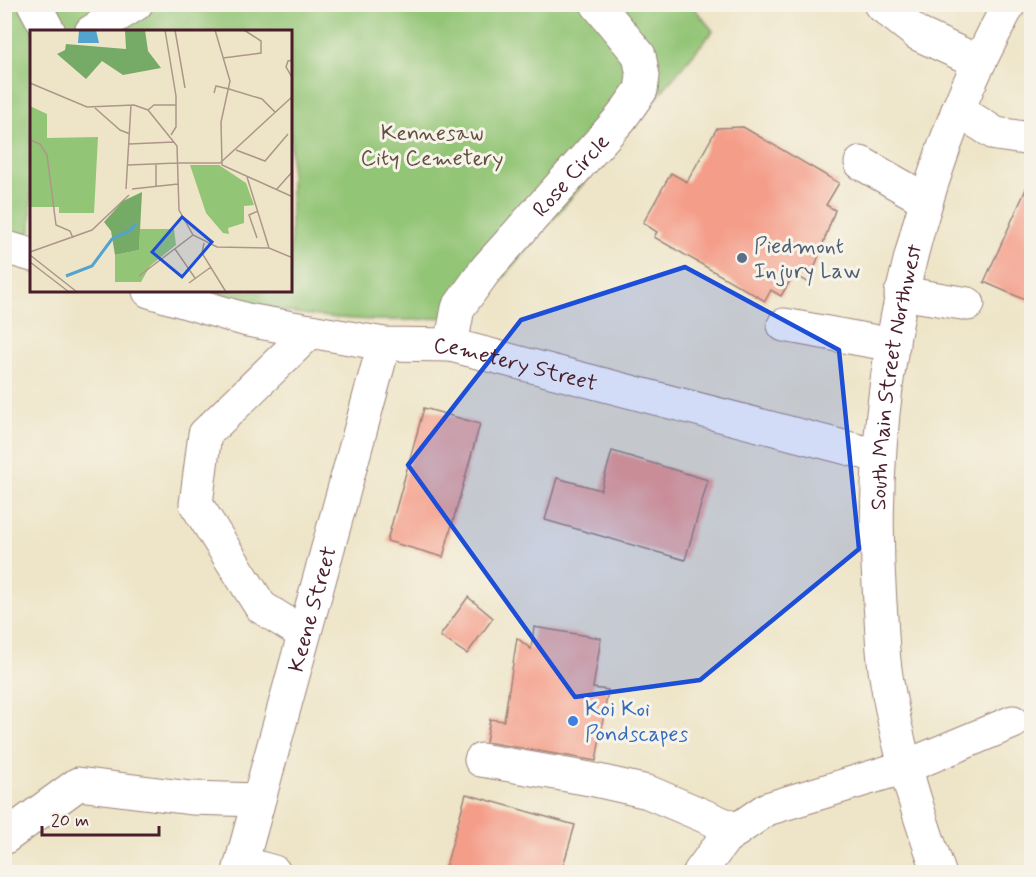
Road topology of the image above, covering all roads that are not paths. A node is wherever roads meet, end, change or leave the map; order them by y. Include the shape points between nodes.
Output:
1 (34, 4) edge
2 (136, 4) edge
3 (597, 4) edge
4 (880, 4) edge
5 (1010, 4) edge
6 (48, 30) edge
7 (94, 30) edge
8 (979, 62) junction
9 (958, 110) junction
10 (1032, 139) edge
11 (861, 163) dead end
12 (926, 200) junction
13 (4, 247) edge
14 (30, 254) edge
15 (152, 292) edge
16 (901, 293) junction
17 (968, 304) dead end
18 (784, 325) dead end
19 (311, 332) junction
20 (384, 345) junction
21 (451, 345) junction
22 (892, 345) junction
23 (878, 456) junction
24 (304, 634) junction
25 (1013, 722) dead end
26 (482, 760) dead end
27 (905, 766) junction
28 (258, 800) junction
29 (737, 830) junction
30 (4, 838) edge
31 (240, 868) edge
32 (274, 873) edge
33 (700, 873) edge
34 (939, 873) edge

1 - 6 street
2 - 7 street
3 - 21 street, Rose Circle via 639,56 641,90 621,118 486,268 458,308
4 - 8 street via 918,34
5 - 8 street, South Main Street Northwest
8 - 9 street, South Main Street Northwest
9 - 10 street via 996,134
9 - 12 street, South Main Street Northwest
11 - 12 street
12 - 16 street, South Main Street Northwest
13 - 14 street
15 - 19 street, Cemetery Street via 247,320
16 - 17 street
16 - 22 street, South Main Street Northwest
18 - 22 street
19 - 20 street, Cemetery Street
19 - 24 street via 205,434 195,504 261,607
20 - 21 street, Cemetery Street
20 - 24 street, Keene Street
21 - 23 street, Cemetery Street
22 - 23 street, South Main Street Northwest
23 - 27 street, South Main Street Northwest via 877,561 886,675
24 - 28 street, Keene Street
25 - 27 street
26 - 29 street via 648,792
27 - 29 street via 767,809
27 - 34 street, South Main Street Northwest
28 - 30 street via 191,798 78,784
28 - 31 street, Keene Street
29 - 33 street via 725,838
31 - 32 street

